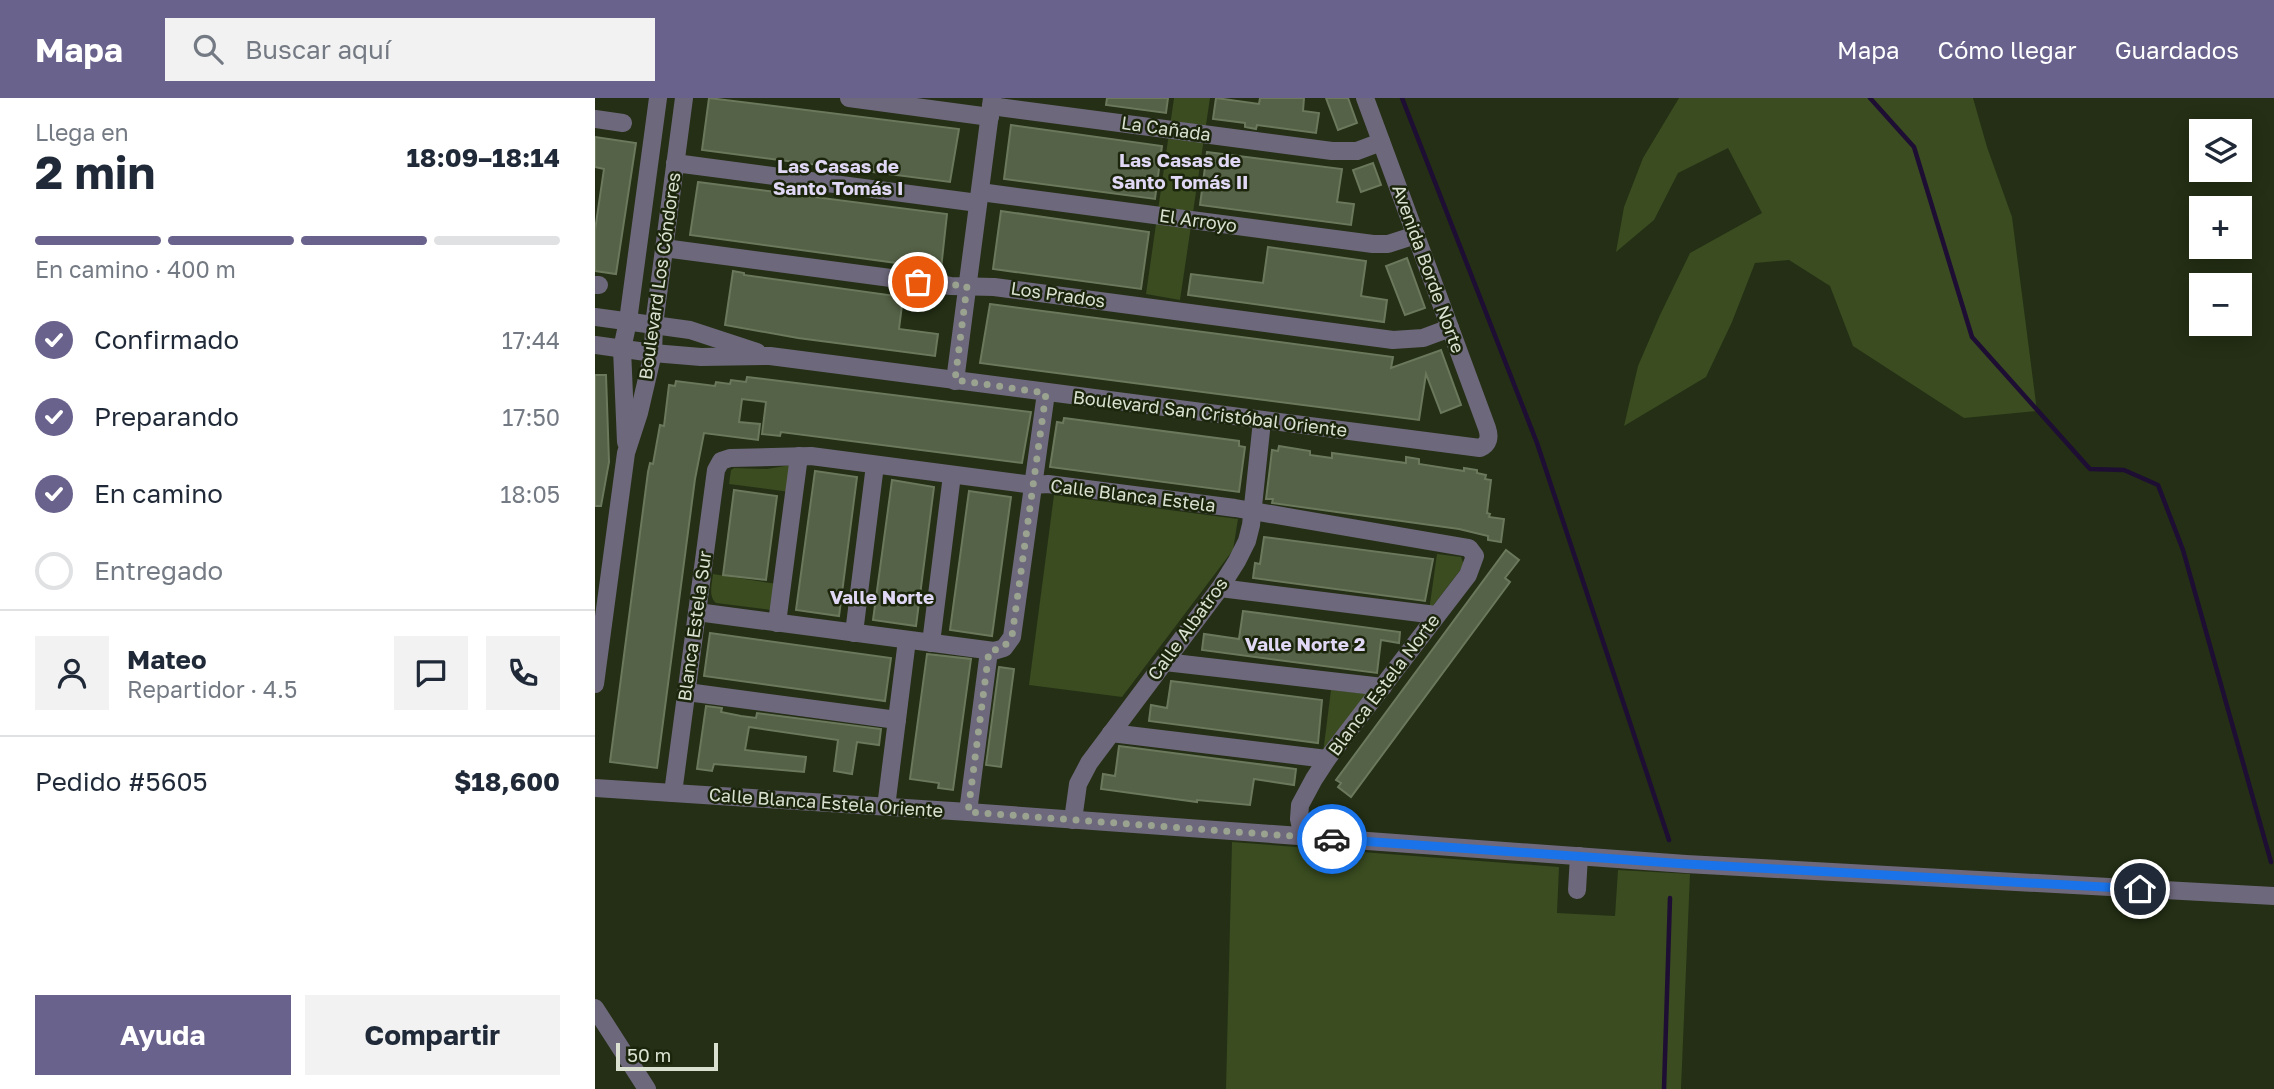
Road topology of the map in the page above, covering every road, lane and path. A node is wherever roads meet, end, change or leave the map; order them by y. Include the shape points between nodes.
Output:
1 (658, 98) edge
2 (684, 98) edge
3 (849, 98) edge
4 (1365, 98) edge
5 (991, 107) edge
6 (595, 119) edge
7 (622, 123) dead end
8 (1381, 142) junction
9 (675, 163) junction
10 (979, 197) junction
11 (1416, 235) junction
12 (664, 248) junction
13 (967, 286) junction
14 (595, 317) edge
15 (628, 321) junction
16 (654, 325) junction
17 (1450, 328) junction
18 (595, 345) edge
19 (622, 349) junction
20 (653, 353) junction
21 (770, 356) junction
22 (955, 380) junction
23 (1046, 393) junction
24 (1262, 421) junction
25 (1488, 441) joint
26 (626, 453) junction
27 (799, 456) junction
28 (722, 461) joint
29 (875, 464) junction
30 (952, 475) junction
31 (1033, 485) junction
32 (1252, 512) junction
33 (1460, 545) joint
34 (1220, 589) junction
35 (697, 612) junction
36 (1436, 615) junction
37 (777, 623) junction
38 (854, 633) junction
39 (907, 640) junction
40 (931, 643) junction
41 (996, 650) junction
42 (1165, 662) junction
43 (595, 684) edge
44 (1383, 687) junction
45 (687, 692) junction
46 (897, 720) junction
47 (1111, 733) junction
48 (1327, 759) junction
49 (595, 788) edge
50 (673, 793) junction
51 (886, 807) junction
52 (968, 812) junction
53 (1073, 820) junction
54 (1303, 837) junction
55 (1579, 856) junction
56 (1577, 890) dead end
57 (2274, 896) edge
58 (595, 1008) edge
59 (647, 1089) edge

1 - 15 street, Boulevard Los Cóndores
2 - 9 street, Boulevard Los Cóndores
3 - 5 street, La Cañada
4 - 8 street, Avenida Borde Norte
5 - 8 street, La Cañada via 1332,151 1357,150
5 - 10 street
6 - 7 street
8 - 11 street, Avenida Borde Norte
9 - 10 street, El Arroyo
9 - 12 street, Boulevard Los Cóndores
10 - 11 street, El Arroyo via 1373,244
10 - 13 street
11 - 17 street, Avenida Borde Norte
12 - 13 street, Los Prados
12 - 16 street, Boulevard Los Cóndores
13 - 17 street, Los Prados via 1393,340 1423,338
13 - 22 street
14 - 15 street
15 - 16 street
15 - 19 street, Boulevard Los Cóndores
16 - 20 street, Boulevard Los Cóndores
16 - 21 street via 706,334
17 - 25 street, Avenida Borde Norte
18 - 19 street, Boulevard San Cristóbal Oriente
19 - 20 street, Boulevard San Cristóbal Oriente
19 - 26 street, Boulevard Los Cóndores
20 - 21 street, Boulevard San Cristóbal Oriente
20 - 26 street, Boulevard Los Cóndores
21 - 22 street, Boulevard San Cristóbal Oriente
22 - 23 street, Boulevard San Cristóbal Oriente
23 - 24 street, Boulevard San Cristóbal Oriente
23 - 31 street
24 - 25 street, Boulevard San Cristóbal Oriente via 1474,449
24 - 32 street, Calle Albatros
26 - 43 street, Boulevard Los Cóndores
27 - 28 street, Calle Blanca Estela
27 - 29 street, Calle Blanca Estela
27 - 37 street
28 - 35 street, Blanca Estela Sur via 716,470
29 - 30 street, Calle Blanca Estela
29 - 38 street
30 - 31 street, Calle Blanca Estela
30 - 40 street
31 - 32 street, Calle Blanca Estela
31 - 41 street via 1012,636
32 - 33 street, Calle Blanca Estela
32 - 34 street, Calle Albatros via 1247,541
33 - 36 street, Blanca Estela Norte via 1473,551 1475,562
34 - 36 street
34 - 42 street, Calle Albatros
35 - 37 street
35 - 45 street, Blanca Estela Sur
36 - 44 street, Blanca Estela Norte
37 - 38 street
38 - 39 street
39 - 40 street
39 - 46 street
40 - 41 street
41 - 52 street
42 - 44 street
42 - 47 street, Calle Albatros
44 - 48 street, Blanca Estela Norte
45 - 46 street
45 - 50 street, Blanca Estela Sur
46 - 51 street
47 - 48 street
47 - 53 street, Calle Albatros via 1078,784
48 - 54 street, Blanca Estela Norte via 1300,805
49 - 50 street, Calle Blanca Estela Oriente
50 - 51 street, Calle Blanca Estela Oriente
51 - 52 street, Calle Blanca Estela Oriente
52 - 53 street, Calle Blanca Estela Oriente
53 - 54 street, Calle Blanca Estela Oriente
54 - 55 street, Calle Blanca Estela Oriente
55 - 56 street
55 - 57 street, Calle Blanca Estela Oriente
58 - 59 street

